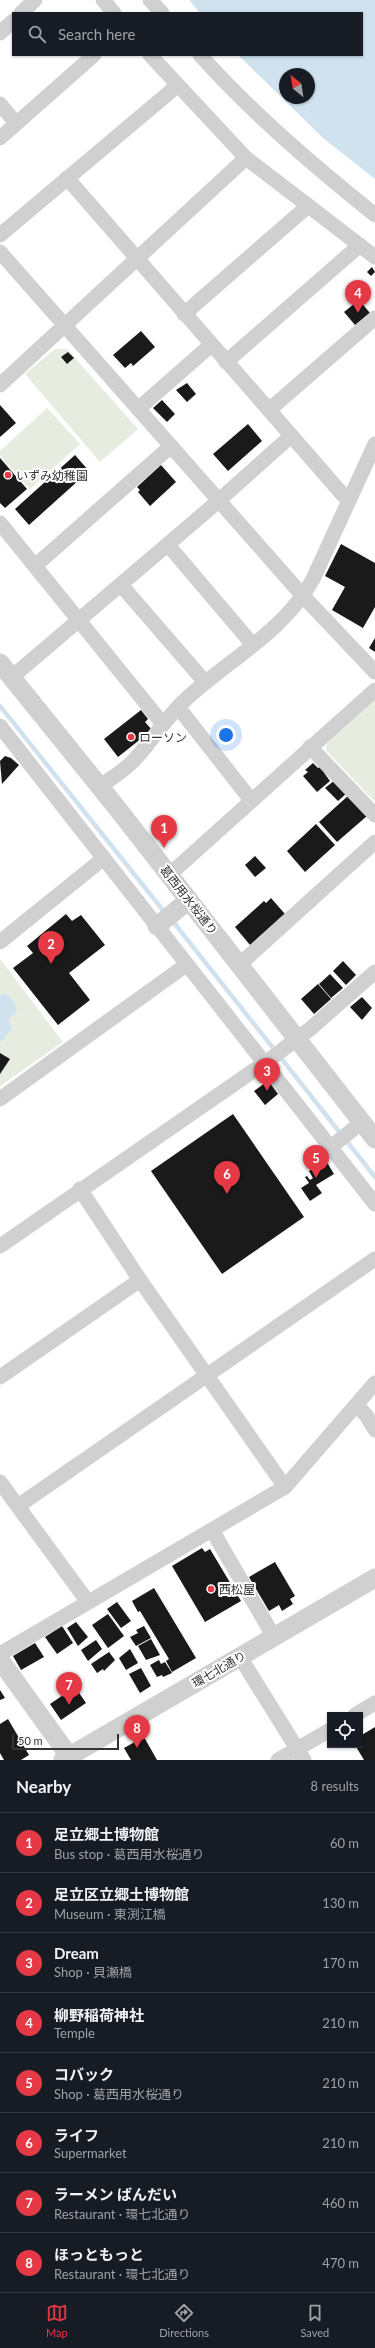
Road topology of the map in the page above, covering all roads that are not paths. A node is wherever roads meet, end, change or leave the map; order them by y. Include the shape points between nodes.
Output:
1 (35, 0) edge
2 (103, 0) edge
3 (150, 0) edge
4 (22, 12) edge
5 (113, 12) edge
6 (161, 12) edge
7 (12, 22) edge
8 (0, 33) edge
9 (93, 56) edge
10 (151, 56) edge
11 (201, 56) edge
12 (177, 86) junction
13 (0, 104) edge
14 (16, 124) junction
15 (0, 138) edge
16 (246, 158) junction
17 (67, 178) junction
18 (308, 206) junction
19 (375, 215) edge
20 (0, 236) edge
21 (360, 245) junction
22 (0, 252) edge
23 (375, 257) edge
24 (137, 260) junction
25 (184, 314) junction
26 (375, 318) edge
27 (64, 326) junction
28 (212, 345) junction
29 (226, 362) junction
30 (0, 385) edge
31 (138, 409) junction
32 (269, 410) junction
33 (291, 436) junction
34 (375, 444) edge
35 (171, 446) junction
36 (350, 498) junction
37 (218, 500) junction
38 (0, 523) edge
39 (168, 545) junction
40 (35, 566) junction
41 (121, 585) junction
42 (303, 596) junction
43 (79, 621) junction
44 (253, 645) junction
45 (0, 663) edge
46 (375, 672) edge
47 (12, 678) junction
48 (205, 682) junction
49 (375, 690) edge
50 (178, 706) junction
51 (162, 723) junction
52 (0, 726) edge
53 (5, 744) edge
54 (310, 748) junction
55 (100, 787) junction
56 (251, 800) junction
57 (375, 815) edge
58 (375, 842) edge
59 (104, 858) junction
60 (170, 875) junction
61 (183, 904) junction
62 (157, 926) junction
63 (0, 942) edge
64 (186, 965) junction
65 (240, 965) junction
66 (375, 972) edge
67 (293, 1043) junction
68 (267, 1062) junction
69 (0, 1099) edge
70 (358, 1125) junction
71 (375, 1139) edge
72 (333, 1145) junction
73 (80, 1189) junction
74 (375, 1204) edge
75 (0, 1246) edge
76 (375, 1259) edge
77 (140, 1280) junction
78 (207, 1375) junction
79 (0, 1377) edge
80 (375, 1383) edge
81 (356, 1405) junction
82 (375, 1430) edge
83 (0, 1482) edge
84 (284, 1487) junction
85 (18, 1506) junction
86 (212, 1530) junction
87 (375, 1578) edge
88 (88, 1602) junction
89 (274, 1637) junction
90 (0, 1654) edge
91 (240, 1657) junction
92 (0, 1660) edge
93 (375, 1703) edge
94 (360, 1712) edge
95 (327, 1732) edge
96 (301, 1754) edge
97 (68, 1759) edge
98 (278, 1760) edge

1 - 4 street
2 - 5 street
3 - 6 street
7 - 8 street
9 - 14 street
10 - 12 street
11 - 19 street via 251,109
12 - 16 street
12 - 17 street
13 - 14 street
14 - 15 street
16 - 18 street
16 - 24 street
17 - 20 street
17 - 24 street
18 - 21 street
18 - 25 street
21 - 23 street
21 - 29 street
22 - 27 street
24 - 25 street
24 - 27 street
25 - 28 street
26 - 32 street
27 - 30 street
27 - 31 street
28 - 29 street
28 - 31 street
29 - 32 street
31 - 35 street
32 - 33 street
33 - 36 street via 343,495
33 - 37 street
34 - 36 street
35 - 37 street
35 - 40 street
36 - 42 street
37 - 39 street
37 - 42 street
38 - 40 street
39 - 41 street
39 - 44 street
40 - 43 street
41 - 43 street
41 - 48 street
42 - 44 street via 277,625
42 - 46 street
43 - 47 street
43 - 51 street
44 - 48 street
45 - 47 street, 葛西用水桜通り
47 - 55 street, 葛西用水桜通り
48 - 50 street
49 - 54 street
50 - 51 street
50 - 56 street
51 - 55 street via 135,759
52 - 53 street
53 - 59 street
54 - 56 street
54 - 57 street
55 - 60 street, 葛西用水桜通り
56 - 60 street
58 - 65 street
59 - 62 street
59 - 63 street
60 - 61 street, 葛西用水桜通り
61 - 62 street
61 - 65 street, 葛西用水桜通り
62 - 64 street
64 - 68 street
64 - 69 street
65 - 67 street, 葛西用水桜通り
66 - 67 street
67 - 68 street
67 - 70 street, 葛西用水桜通り
68 - 72 street
68 - 73 street
70 - 71 street, 葛西用水桜通り
70 - 72 street
72 - 74 street
73 - 75 street
73 - 77 street
76 - 78 street
77 - 78 street
77 - 79 street
78 - 84 street
78 - 85 street
80 - 81 street
81 - 82 street
81 - 84 street
83 - 85 street
84 - 86 street
85 - 88 street
86 - 88 street
86 - 89 street
87 - 89 street, 環七北通り
88 - 90 street
89 - 91 street, 環七北通り
91 - 96 street
91 - 97 street, 環七北通り
92 - 97 street
93 - 94 street
95 - 96 street
96 - 98 street

